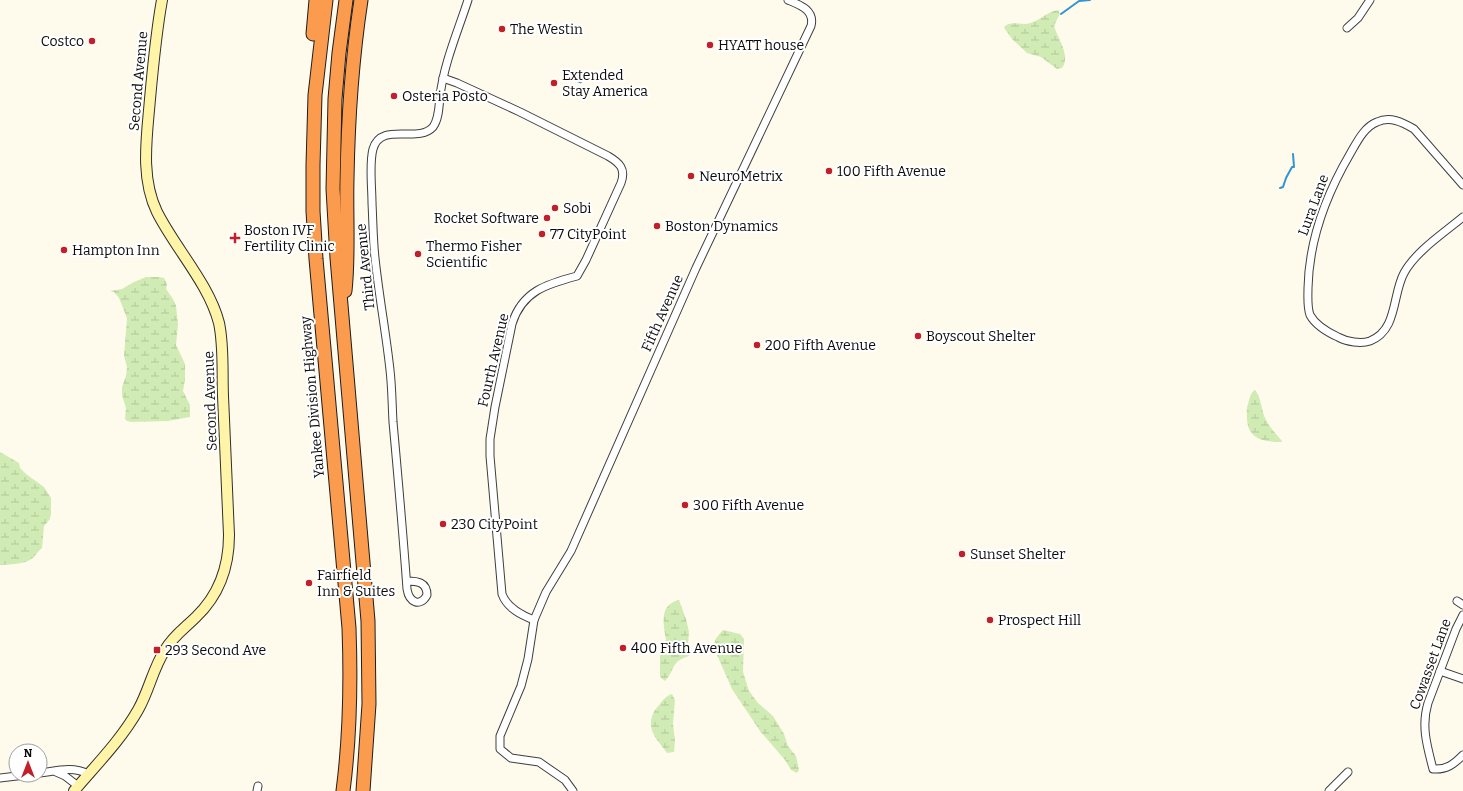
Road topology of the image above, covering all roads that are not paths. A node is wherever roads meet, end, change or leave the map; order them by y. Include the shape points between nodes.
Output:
1 (162, 0) edge
2 (316, 0) edge
3 (326, 0) edge
4 (346, 0) edge
5 (361, 0) edge
6 (468, 0) edge
7 (788, 0) edge
8 (1370, 0) edge
9 (1346, 28) dead end
10 (443, 78) junction
11 (316, 86) junction
12 (1463, 185) edge
13 (1463, 217) edge
14 (342, 319) junction
15 (407, 581) dead end
16 (1463, 615) edge
17 (534, 620) junction
18 (1440, 671) junction
19 (1463, 679) edge
20 (1463, 755) edge
21 (48, 772) edge
22 (51, 772) junction
23 (1348, 772) dead end
24 (88, 774) junction
25 (76, 789) edge
26 (343, 791) edge
27 (364, 791) edge
28 (573, 791) edge
29 (1329, 791) edge

1 - 24 street, Second Avenue via 154,54 146,149 147,176 156,210 208,295 219,324 228,552 223,575 212,597 200,613 169,643 135,715
2 - 11 highway via 312,45
3 - 11 highway, Yankee Division Highway
4 - 14 highway via 337,76 334,144 335,235
5 - 14 highway via 349,110 348,269
6 - 10 street, Third Avenue
7 - 17 street, Fifth Avenue via 806,8 811,16 810,28 696,268 571,551 546,592
8 - 9 street via 1358,18
10 - 15 street, Third Avenue via 437,117 432,128 419,134 390,134 382,137 375,144 372,159 375,258 390,368
10 - 17 street, Fourth Avenue via 520,112 608,156 619,163 623,171 621,183 577,276 548,284 520,304 512,324 497,397 490,438 490,456 502,589 504,600 509,606
11 - 26 highway, Yankee Division Highway via 314,235 350,650 348,740
12 - 13 street, Lura Lane via 1414,129 1404,123 1385,119 1366,129 1333,186 1314,239 1308,273 1308,303 1314,321 1325,330 1354,342 1371,341 1380,335 1391,319 1404,273 1417,256
14 - 27 highway via 368,621 370,683
16 - 18 street, Cowasset Lane
17 - 28 street, Fifth Avenue via 521,686 500,736 500,749 511,758 539,762 565,780
18 - 19 street
18 - 20 street, Cowasset Lane via 1424,722 1424,733 1433,769 1450,766
21 - 22 street, Second Avenue
22 - 24 street, Second Avenue via 74,769
22 - 25 street, Second Avenue via 62,774
23 - 29 street
24 - 25 street, Second Avenue

